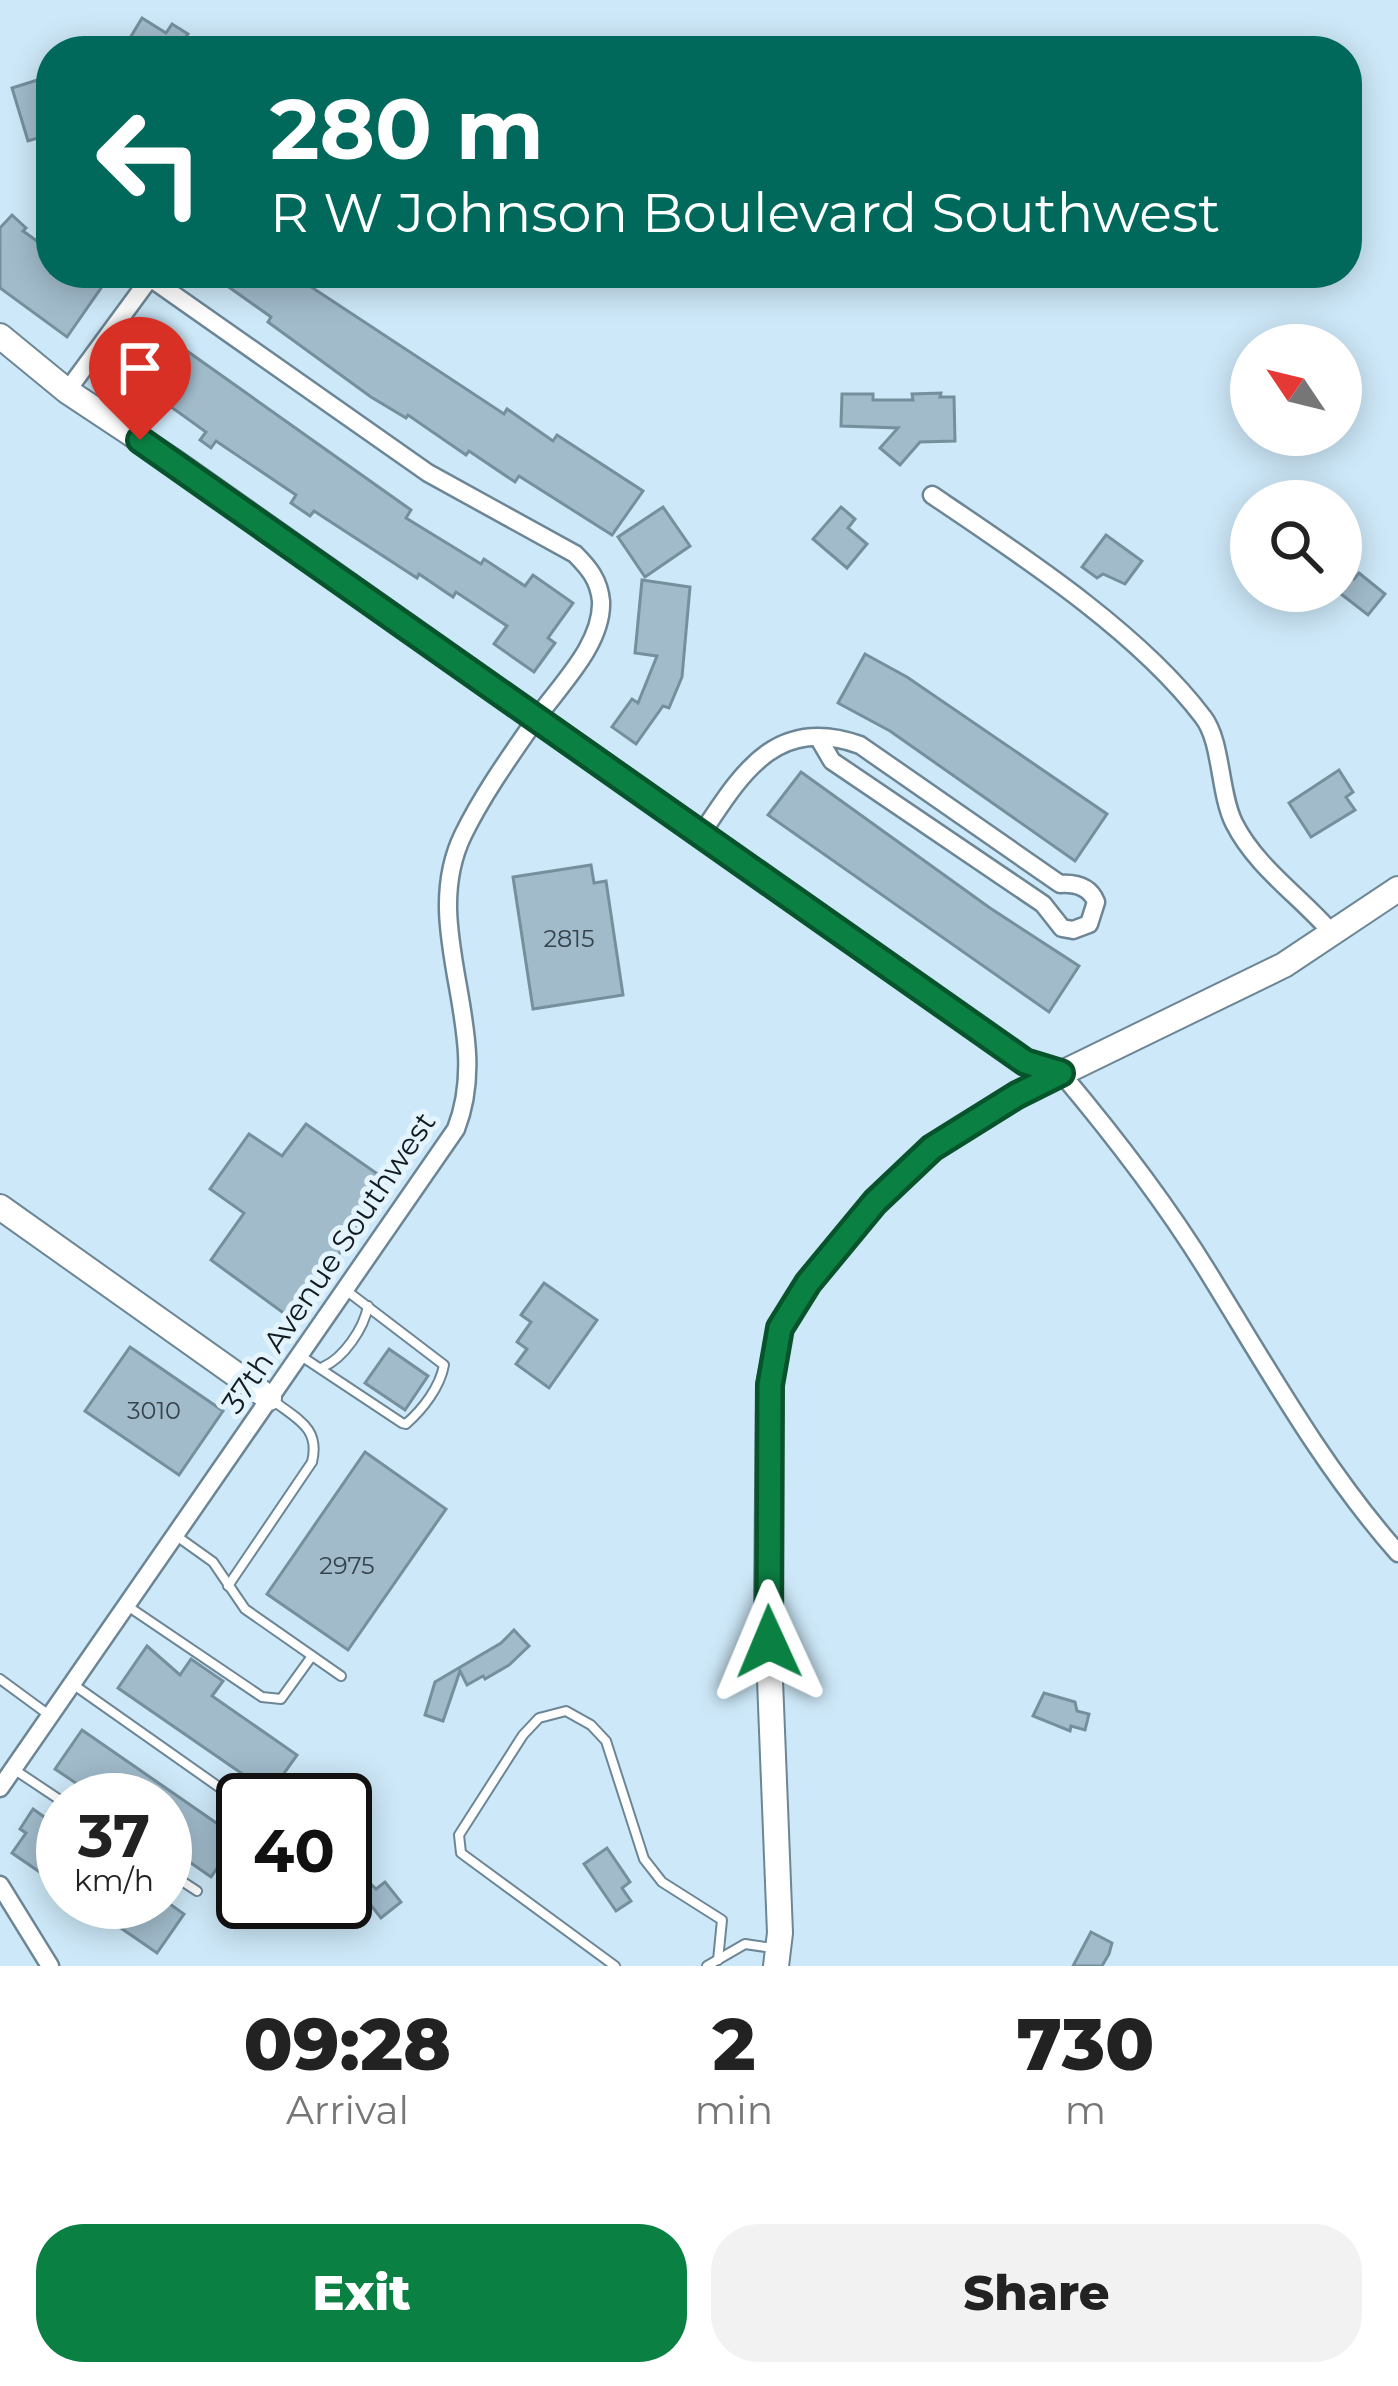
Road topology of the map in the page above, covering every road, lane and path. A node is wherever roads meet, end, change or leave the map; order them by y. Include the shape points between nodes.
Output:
1 (138, 288) edge
2 (163, 288) edge
3 (0, 336) edge
4 (67, 392) junction
5 (932, 495) dead end
6 (536, 719) junction
7 (819, 740) junction
8 (702, 833) junction
9 (1398, 889) edge
10 (1332, 933) junction
11 (1061, 1073) junction
12 (0, 1207) edge
13 (344, 1289) junction
14 (368, 1306) junction
15 (300, 1355) junction
16 (321, 1367) junction
17 (268, 1398) junction
18 (176, 1536) junction
19 (1398, 1553) edge
20 (228, 1586) junction
21 (128, 1606) junction
22 (312, 1655) junction
23 (341, 1676) dead end
24 (0, 1679) edge
25 (73, 1684) junction
26 (51, 1715) junction
27 (13, 1770) junction
28 (36, 1785) edge
29 (216, 1785) edge
30 (0, 1788) edge
31 (0, 1885) edge
32 (192, 1888) edge
33 (196, 1891) dead end
34 (777, 1958) edge
35 (718, 1960) junction
36 (50, 1966) edge
37 (615, 1966) edge
38 (707, 1966) edge

1 - 4 street
2 - 6 street, 37th Avenue Southwest via 384,444 591,570 601,605 595,633
3 - 4 street
4 - 6 street
5 - 10 street via 1163,671 1208,722 1235,826
6 - 8 street
6 - 13 street, 37th Avenue Southwest via 450,869 449,932 470,1062 464,1110
7 - 7 street via 832,761 1042,904 1062,928 1089,923 1096,902 1086,889 1060,884 860,745
7 - 8 street via 760,755
8 - 11 street via 1025,1062
9 - 10 street
10 - 11 street via 1284,965
11 - 19 street via 1113,1135 1331,1469
11 - 34 street via 932,1148 875,1202 780,1328 770,1385 767,1604
12 - 17 street
13 - 14 lane
13 - 15 street, 37th Avenue Southwest
14 - 16 lane via 339,1358
14 - 16 lane via 444,1365 420,1411 402,1423
15 - 16 lane
15 - 17 street, 37th Avenue Southwest
17 - 18 street, 37th Avenue Southwest
17 - 20 lane via 309,1427 316,1444 312,1462
18 - 20 lane via 213,1562
18 - 21 street, 37th Avenue Southwest
20 - 22 lane via 244,1609
21 - 22 lane via 262,1697 281,1699
21 - 25 street, 37th Avenue Southwest
22 - 23 lane
24 - 26 lane
25 - 26 street, 37th Avenue Southwest
25 - 29 lane
26 - 27 street, 37th Avenue Southwest
27 - 28 lane
27 - 30 street, 37th Avenue Southwest
31 - 36 street
32 - 33 lane
34 - 35 lane via 746,1944
35 - 37 lane via 722,1920 662,1882 644,1858 606,1741 566,1711 538,1718 459,1835 461,1853
35 - 38 lane

